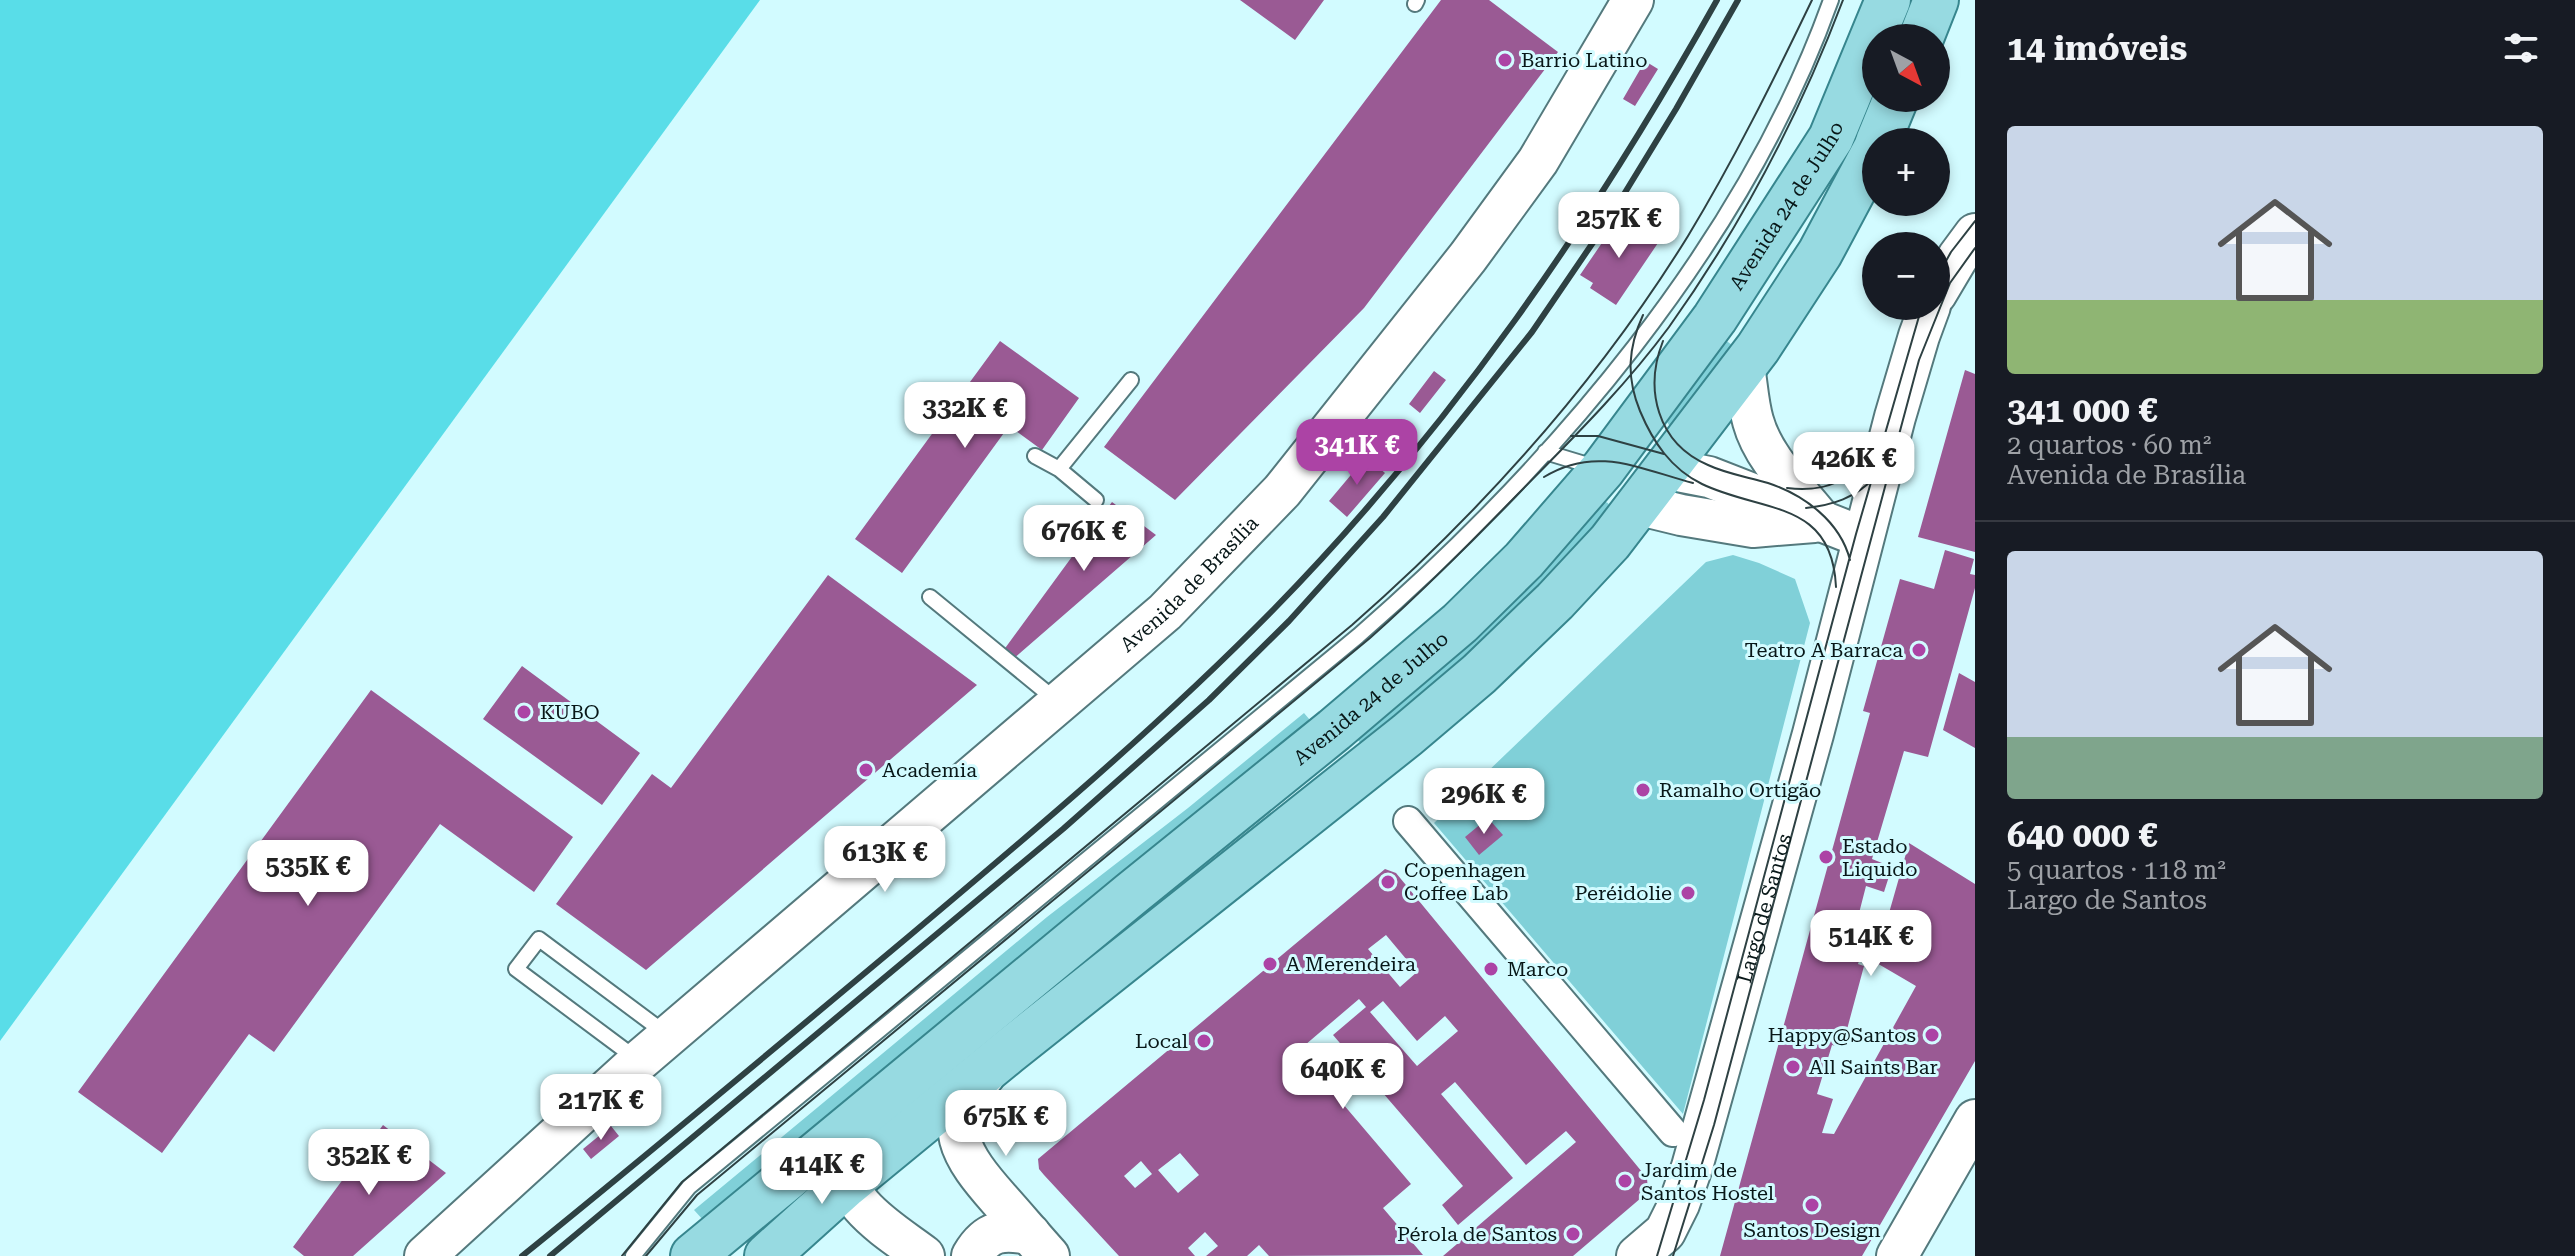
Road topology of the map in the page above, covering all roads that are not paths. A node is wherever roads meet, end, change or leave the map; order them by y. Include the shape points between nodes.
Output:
1 (1831, 0) edge
2 (1888, 0) edge
3 (1936, 0) edge
4 (1623, 4) edge
5 (1927, 24) edge
6 (1862, 174) edge
7 (1975, 234) edge
8 (1950, 270) edge
9 (1925, 320) edge
10 (1744, 366) junction
11 (1131, 380) dead end
12 (1545, 452) junction
13 (1035, 456) dead end
14 (1059, 469) junction
15 (1603, 469) junction
16 (1668, 469) junction
17 (1096, 500) dead end
18 (1640, 505) junction
19 (1822, 522) junction
20 (1862, 537) junction
21 (930, 597) dead end
22 (1059, 703) junction
23 (1408, 821) dead end
24 (654, 1048) junction
25 (1008, 1052) junction
26 (861, 1117) junction
27 (1975, 1120) edge
28 (1673, 1132) dead end
29 (846, 1185) junction
30 (1039, 1245) edge
31 (1646, 1248) edge
32 (425, 1256) edge
33 (633, 1256) edge
34 (693, 1256) edge
35 (767, 1256) edge
36 (924, 1256) edge
37 (972, 1256) edge
38 (1897, 1256) edge

1 - 12 lane via 1771,138 1724,217 1611,377
2 - 15 main road, Avenida 24 de Julho via 1831,138 1715,318
3 - 5 main road
4 - 22 street, Avenida de Brasília via 1538,161 1282,491 1165,612
6 - 10 main road via 1820,253
7 - 8 street
9 - 20 street, Largo de Santos
10 - 16 main road
10 - 19 street via 1759,436
11 - 14 lane
12 - 15 lane
12 - 33 lane via 1457,545 1358,636 689,1187
13 - 14 lane
14 - 17 lane
15 - 16 main road
15 - 18 main road
15 - 26 main road, Avenida 24 de Julho via 1524,560 1460,623
16 - 18 main road
16 - 19 street via 1709,477
18 - 19 street via 1753,527
18 - 25 main road via 1555,601 1479,674
19 - 20 street
20 - 31 street, Largo de Santos via 1813,734 1692,1167 1673,1218
21 - 22 lane
22 - 24 street, Avenida de Brasília
23 - 28 street
24 - 24 lane via 539,939 516,969
24 - 32 street, Avenida de Brasília
25 - 29 main road
25 - 30 street via 969,1090 958,1134 966,1158
26 - 29 street via 844,1151
26 - 34 main road, Avenida 24 de Julho
27 - 38 street
29 - 35 main road
29 - 36 street via 871,1215
30 - 37 street via 1009,1230 994,1233

